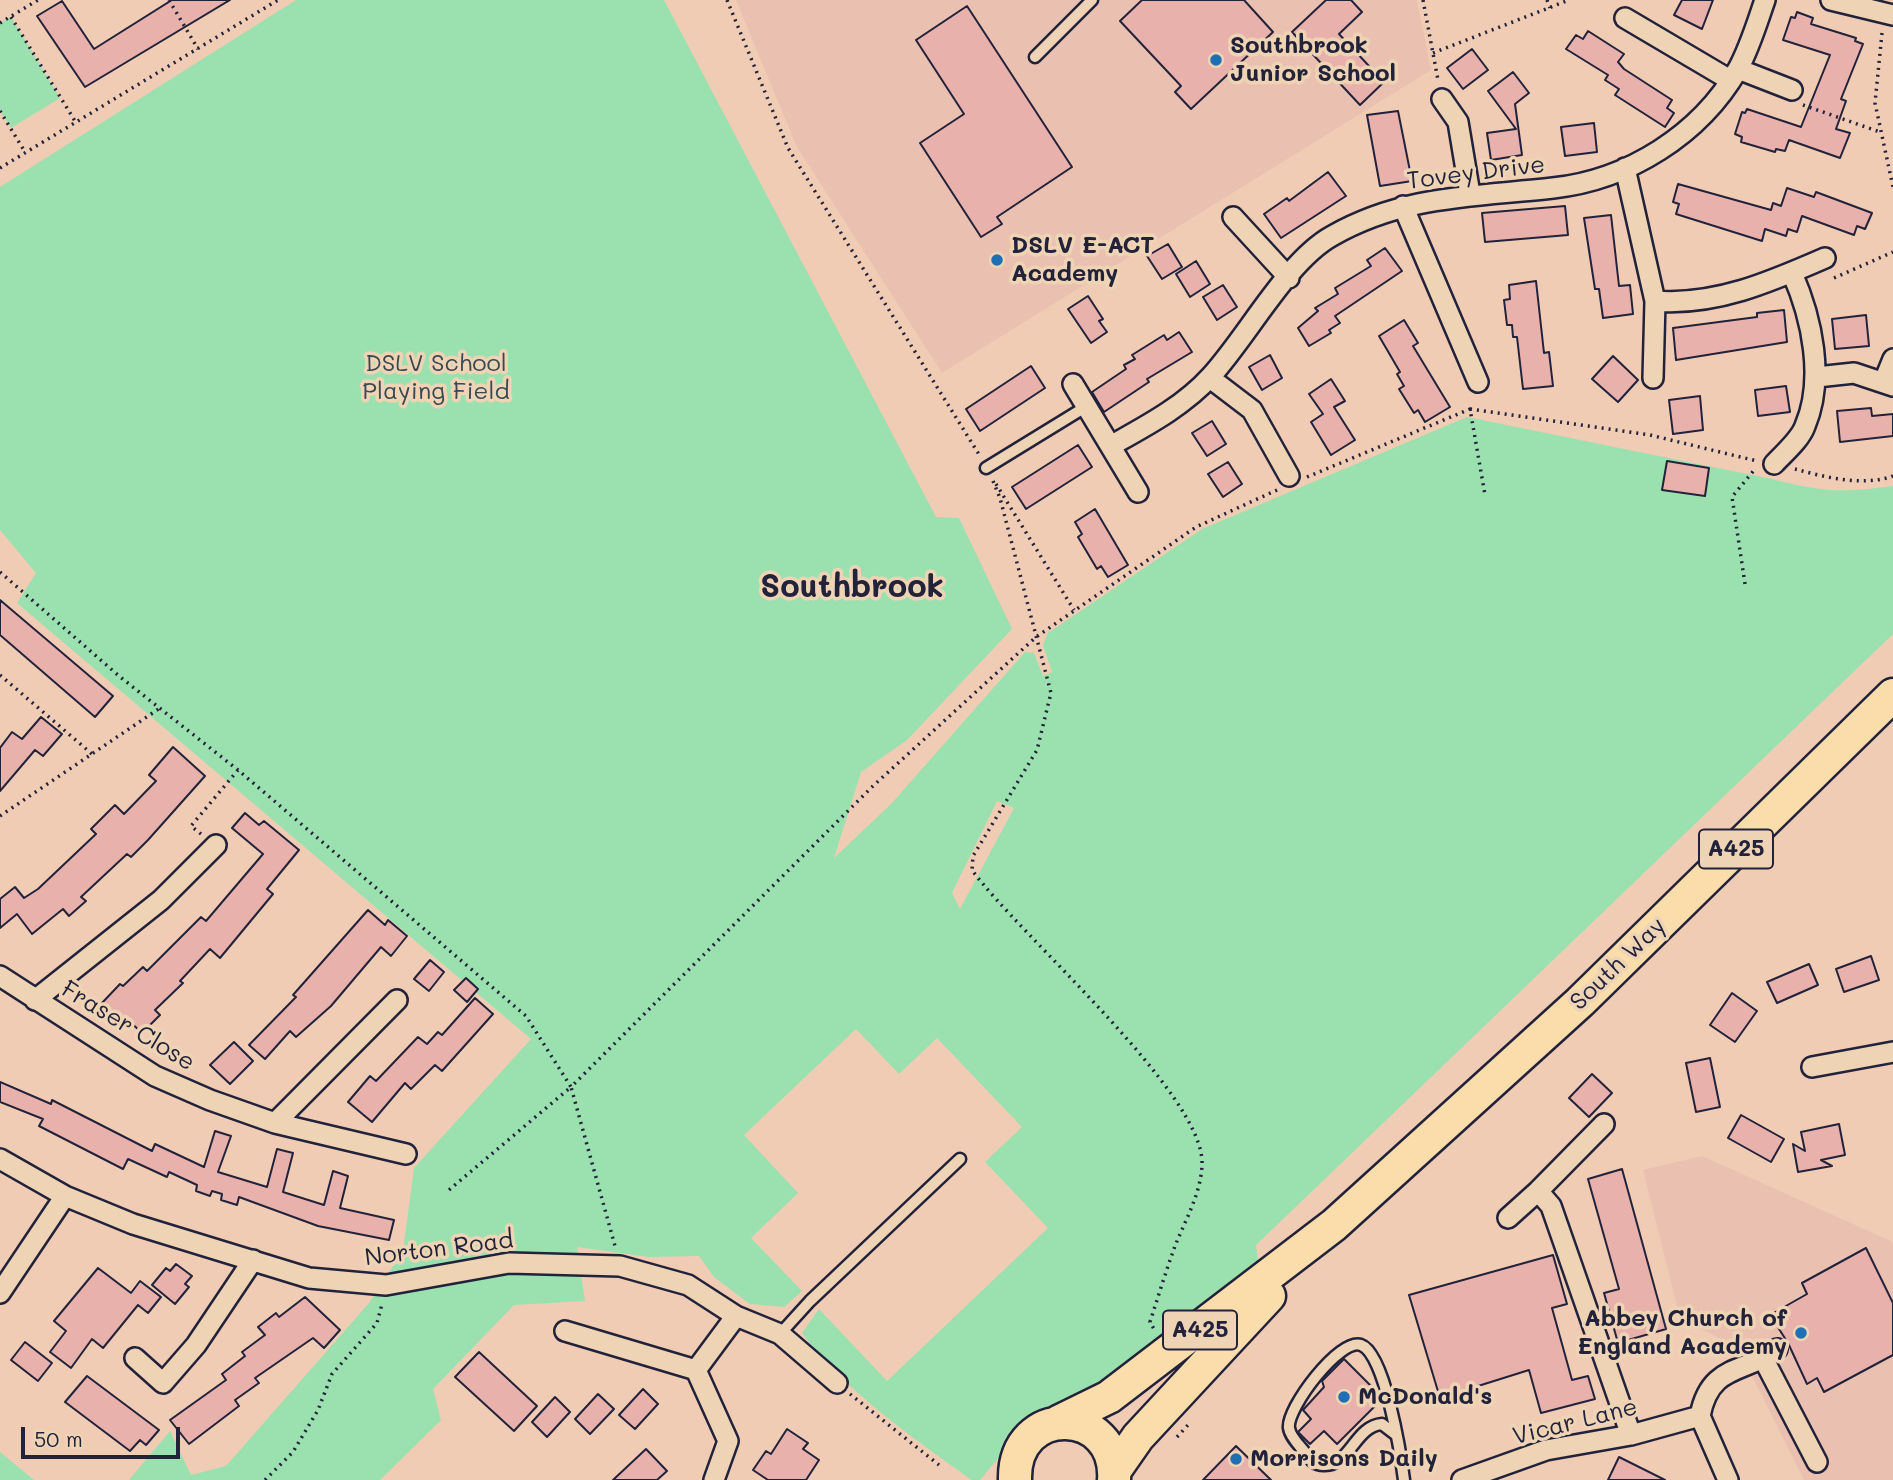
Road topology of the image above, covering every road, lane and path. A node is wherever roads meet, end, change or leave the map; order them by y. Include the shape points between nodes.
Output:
1 (38, 0) edge
2 (169, 0) edge
3 (278, 0) edge
4 (727, 0) edge
5 (1092, 0) edge
6 (1423, 0) edge
7 (1547, 0) edge
8 (1569, 0) edge
9 (1765, 0) edge
10 (1831, 0) edge
11 (1550, 8) junction
12 (1890, 14) edge
13 (11, 17) junction
14 (1625, 18) dead end
15 (0, 23) edge
16 (198, 49) junction
17 (1433, 54) junction
18 (1035, 57) dead end
19 (1734, 75) junction
20 (1784, 87) joint
21 (1442, 99) joint
22 (0, 111) edge
23 (75, 121) junction
24 (1880, 132) junction
25 (25, 152) junction
26 (0, 168) edge
27 (1625, 168) junction
28 (1893, 187) edge
29 (1470, 194) junction
30 (1403, 206) junction
31 (1233, 217) dead end
32 (1893, 252) edge
33 (1825, 258) dead end
34 (1792, 273) junction
35 (1289, 278) junction
36 (1800, 292) junction
37 (1655, 301) junction
38 (1893, 359) edge
39 (1210, 377) junction
40 (1817, 377) junction
41 (1653, 378) dead end
42 (1478, 383) dead end
43 (1888, 383) edge
44 (1073, 384) dead end
45 (1087, 407) junction
46 (1470, 409) junction
47 (1112, 446) junction
48 (1774, 464) joint
49 (986, 468) junction
50 (1893, 476) edge
51 (1291, 481) junction
52 (1138, 492) dead end
53 (1485, 495) dead end
54 (0, 572) edge
55 (1745, 584) dead end
56 (1073, 610) junction
57 (1036, 638) junction
58 (0, 676) edge
59 (1893, 695) edge
60 (160, 708) junction
61 (92, 754) junction
62 (238, 770) junction
63 (0, 816) edge
64 (216, 845) joint
65 (0, 976) edge
66 (35, 1000) junction
67 (397, 1000) dead end
68 (1893, 1052) edge
69 (1812, 1067) dead end
70 (571, 1087) junction
71 (275, 1123) junction
72 (1604, 1124) dead end
73 (406, 1154) dead end
74 (0, 1159) edge
75 (960, 1159) dead end
76 (449, 1190) dead end
77 (1538, 1191) junction
78 (65, 1196) junction
79 (1508, 1218) dead end
80 (1334, 1225) junction
81 (253, 1260) junction
82 (620, 1266) junction
83 (386, 1285) junction
84 (0, 1293) edge
85 (736, 1316) junction
86 (565, 1331) dead end
87 (779, 1334) junction
88 (1173, 1351) junction
89 (135, 1358) dead end
90 (696, 1370) junction
91 (837, 1383) joint
92 (1177, 1395) junction
93 (1700, 1416) junction
94 (1058, 1422) junction
95 (1395, 1434) junction
96 (1631, 1435) junction
97 (1169, 1445) dead end
98 (1817, 1462) dead end
99 (939, 1465) dead end
100 (1011, 1475) edge
101 (1115, 1475) edge
102 (265, 1480) edge
103 (714, 1480) edge
104 (1404, 1480) edge
105 (1462, 1480) edge
106 (1728, 1480) edge

1 - 13 path
2 - 16 path
3 - 16 path
4 - 49 path via 788,148
5 - 18 lane
6 - 17 path
7 - 11 path
8 - 11 path
9 - 19 street, Tovey Drive
10 - 12 street
11 - 17 path
12 - 24 path via 1877,58 1875,103
13 - 15 path
13 - 23 path
14 - 19 street
16 - 23 path
17 - 21 path
19 - 20 street
19 - 27 street, Tovey Drive via 1685,133
20 - 24 path via 1773,95
21 - 29 street via 1458,122
22 - 25 path
23 - 25 path
24 - 28 path
25 - 26 path
27 - 29 street, Tovey Drive via 1585,183
27 - 37 street
29 - 30 street, Tovey Drive
30 - 35 street, Tovey Drive via 1329,237
30 - 42 street
31 - 35 street
32 - 36 path
33 - 34 street
34 - 36 street
34 - 37 street via 1722,297 1682,303
35 - 39 street, Tovey Drive
36 - 40 street
37 - 41 street
38 - 43 street
39 - 47 street, Tovey Drive via 1157,421
39 - 51 street via 1252,410
40 - 43 street via 1854,373
40 - 48 street via 1805,428
44 - 45 street
45 - 47 street
45 - 49 lane
46 - 51 path
46 - 53 path
46 - 55 path via 1650,435 1761,462 1732,497
47 - 52 street
48 - 50 path via 1828,478
49 - 56 path
49 - 57 path via 1000,498
51 - 56 path via 1196,527
54 - 60 path
56 - 57 path
57 - 70 path via 873,786
57 - 88 path via 1051,693 1038,750 974,856 972,870 1163,1081 1192,1126 1202,1167 1150,1322
58 - 61 path
59 - 80 main road, South Way / A425 via 1580,1002
60 - 61 path
60 - 62 path
61 - 63 path
62 - 64 path via 191,826
62 - 70 path via 526,1016
64 - 66 street, Fraser Close via 161,900
65 - 66 street, Fraser Close
66 - 71 street, Fraser Close via 155,1076
67 - 71 street
68 - 69 street
70 - 76 path
70 - 82 path
71 - 73 street, Fraser Close
72 - 77 street
74 - 78 street, Norton Road
75 - 87 lane
77 - 79 street
77 - 96 street via 1551,1206
78 - 81 street, Norton Road via 133,1224
78 - 84 street
80 - 88 main road, A425
80 - 92 main road, A425
81 - 83 street, Norton Road via 309,1278
81 - 89 street via 196,1345 163,1383
82 - 83 street, Norton Road via 509,1263
82 - 85 street, Norton Road via 688,1285
83 - 102 path via 377,1322 332,1374 318,1410 293,1452
85 - 87 street, Norton Road
85 - 90 street
86 - 90 street
87 - 91 street, Norton Road
88 - 94 main road, A425 via 1109,1397
90 - 103 street via 728,1441
91 - 99 path
92 - 97 path via 1196,1415
92 - 101 main road, A425 via 1138,1437
93 - 96 street, Vicar Lane
93 - 98 street via 1703,1399 1728,1370 1770,1354
93 - 106 street
94 - 100 main road via 1032,1434 1023,1444
94 - 101 main road via 1088,1428 1102,1439
95 - 95 lane via 1382,1424 1373,1425 1340,1460 1325,1465 1312,1462 1289,1430 1289,1418 1340,1350 1350,1344 1362,1345 1380,1369
95 - 104 lane
96 - 105 street, Vicar Lane via 1546,1450

